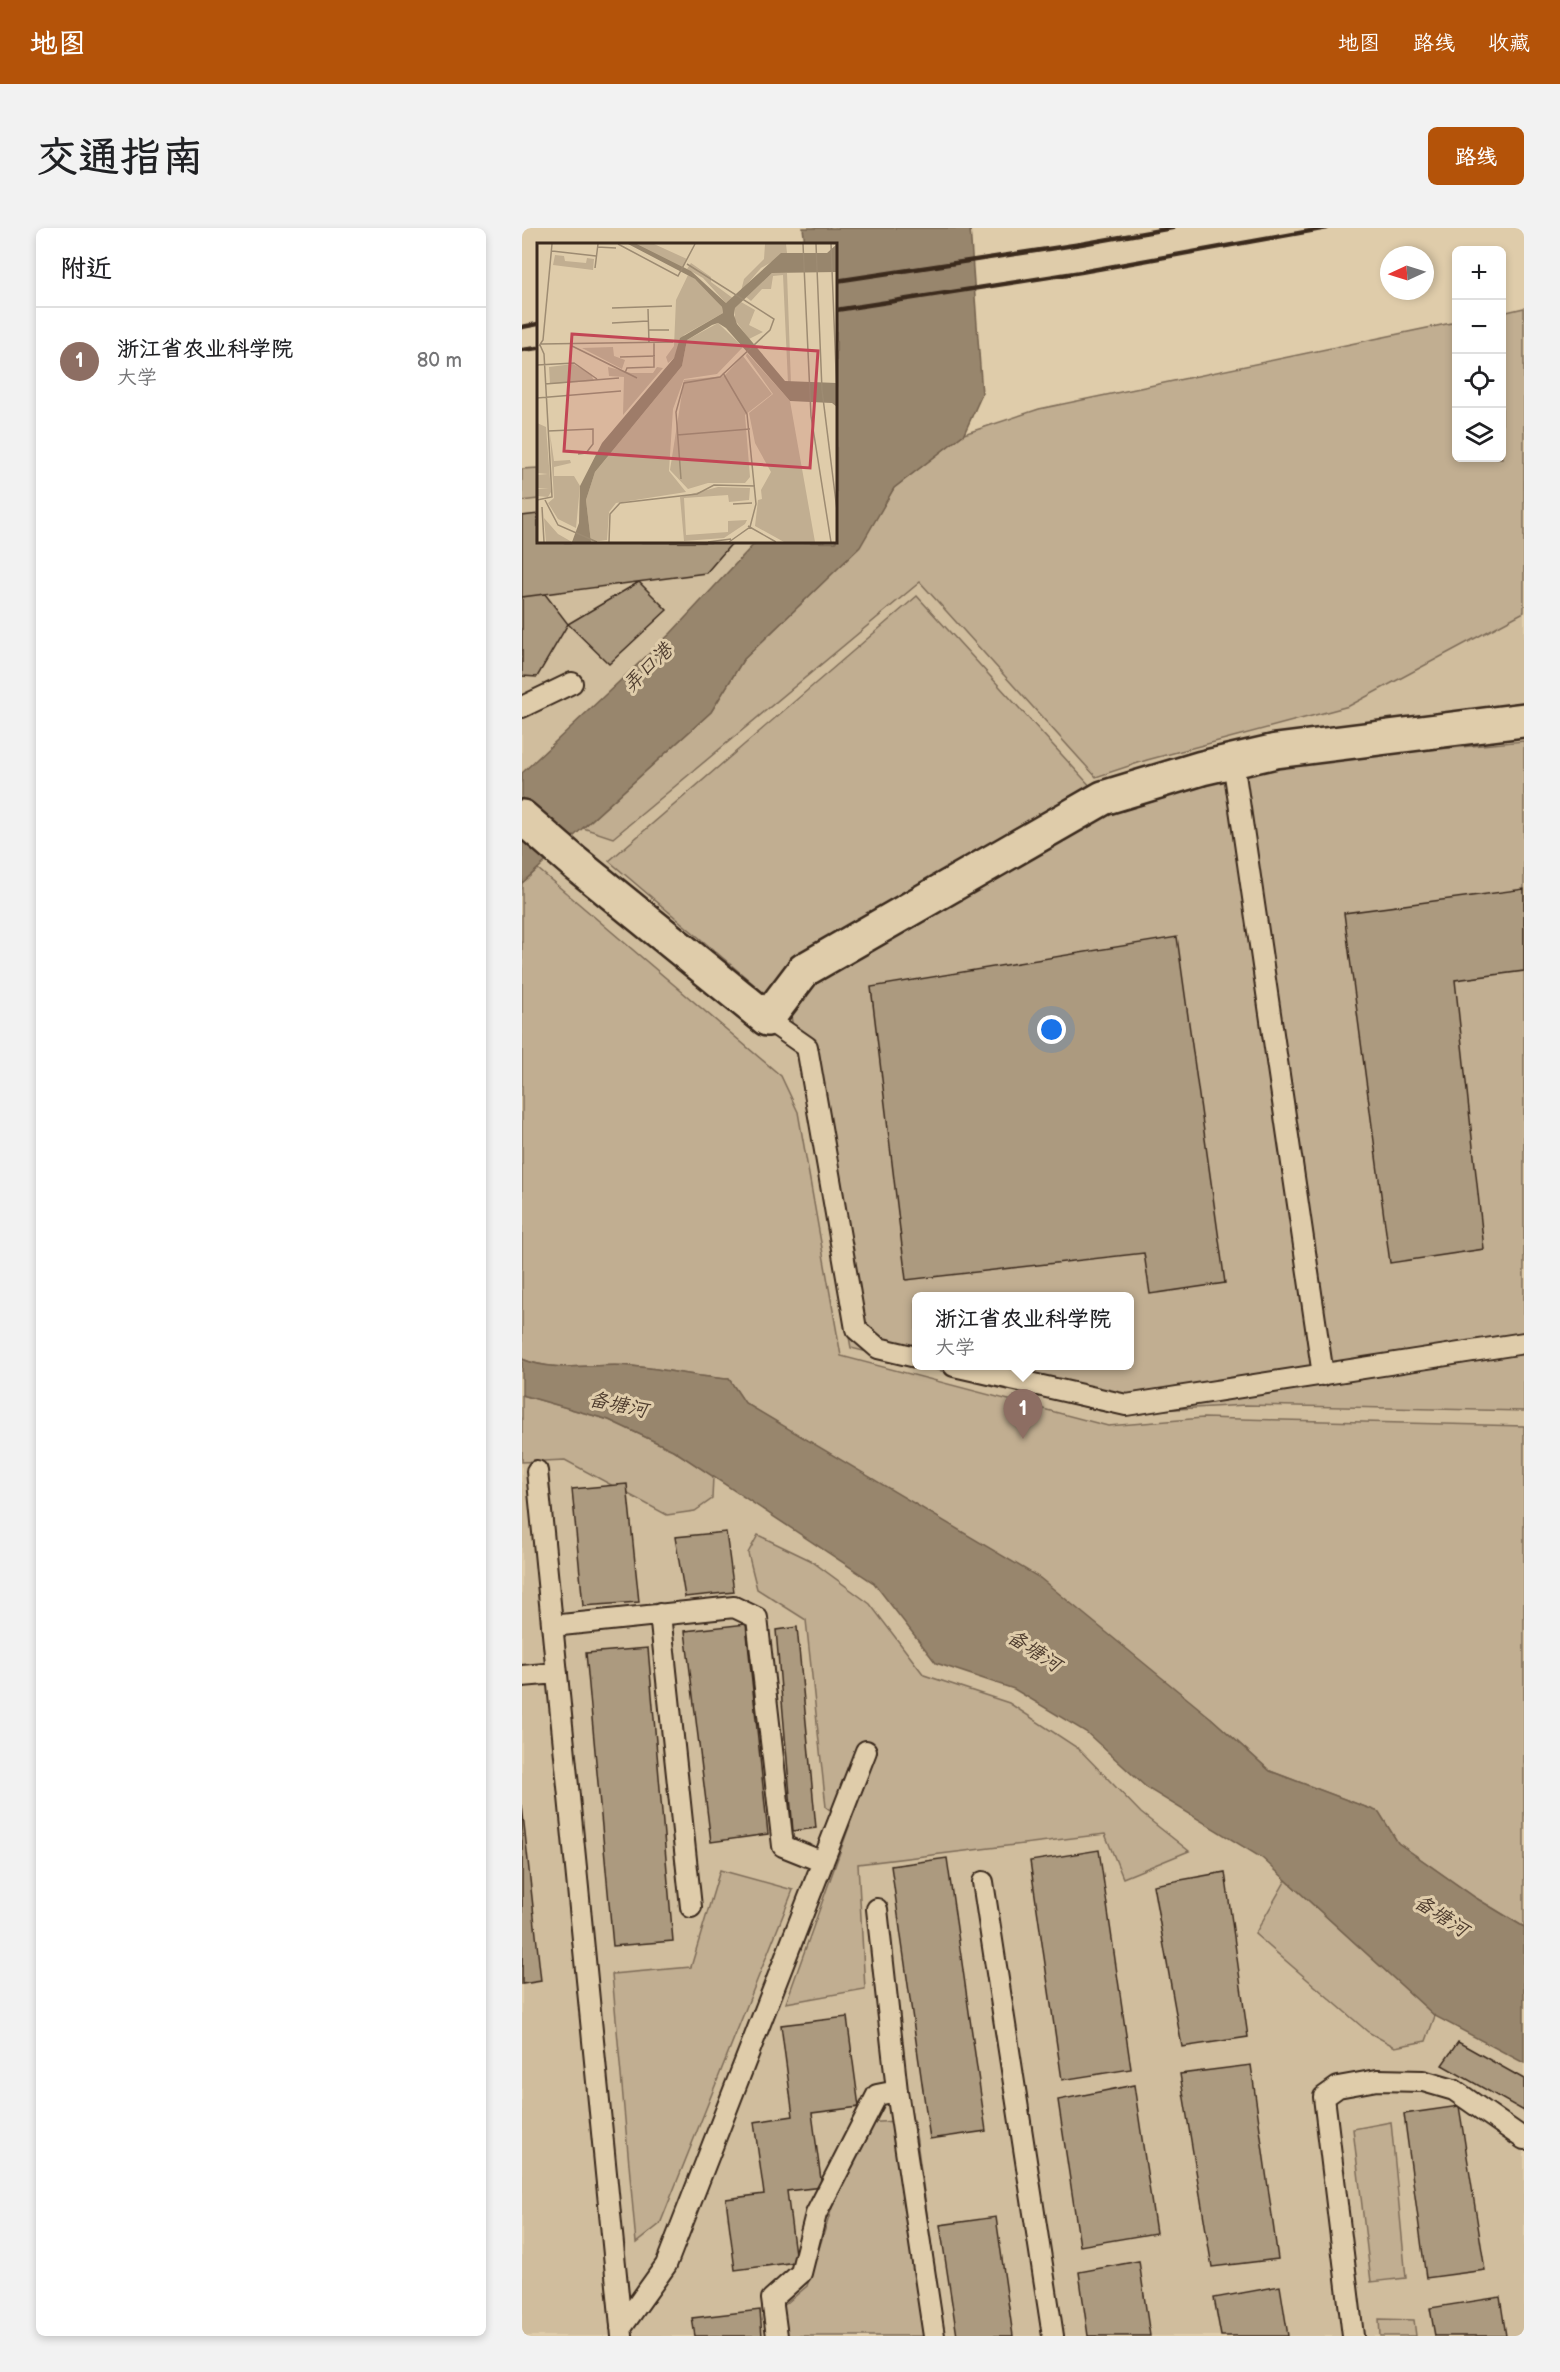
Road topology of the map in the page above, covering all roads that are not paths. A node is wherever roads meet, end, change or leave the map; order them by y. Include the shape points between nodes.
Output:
1 (572, 683) dead end
2 (522, 707) edge
3 (1524, 720) edge
4 (1233, 761) junction
5 (522, 817) edge
6 (767, 1020) junction
7 (1524, 1343) edge
8 (912, 1356) edge
9 (976, 1370) edge
10 (1323, 1375) junction
11 (537, 1471) dead end
12 (660, 1614) junction
13 (552, 1626) junction
14 (557, 1673) junction
15 (522, 1676) edge
16 (866, 1751) dead end
17 (823, 1862) junction
18 (983, 1882) dead end
19 (692, 1907) dead end
20 (877, 1909) dead end
21 (897, 2091) junction
22 (1524, 2139) edge
23 (621, 2332) edge
24 (777, 2336) edge
25 (934, 2336) edge
26 (1053, 2336) edge
27 (1353, 2336) edge

1 - 2 lane
3 - 4 street via 1276,751
4 - 6 street via 1103,798 804,970
4 - 10 lane
5 - 6 street
6 - 8 lane via 807,1047 856,1329 878,1348
7 - 10 lane
9 - 10 lane via 1126,1405
11 - 13 lane
12 - 13 lane
12 - 17 lane via 734,1607 757,1618 783,1846
12 - 19 lane
13 - 14 lane
14 - 15 lane
14 - 23 lane
16 - 17 lane
17 - 23 lane via 666,2265
18 - 26 lane
20 - 21 lane
21 - 24 lane via 877,2095 816,2214 801,2273 772,2299
21 - 25 lane
22 - 27 lane via 1454,2090 1424,2081 1377,2080 1338,2087 1324,2097

